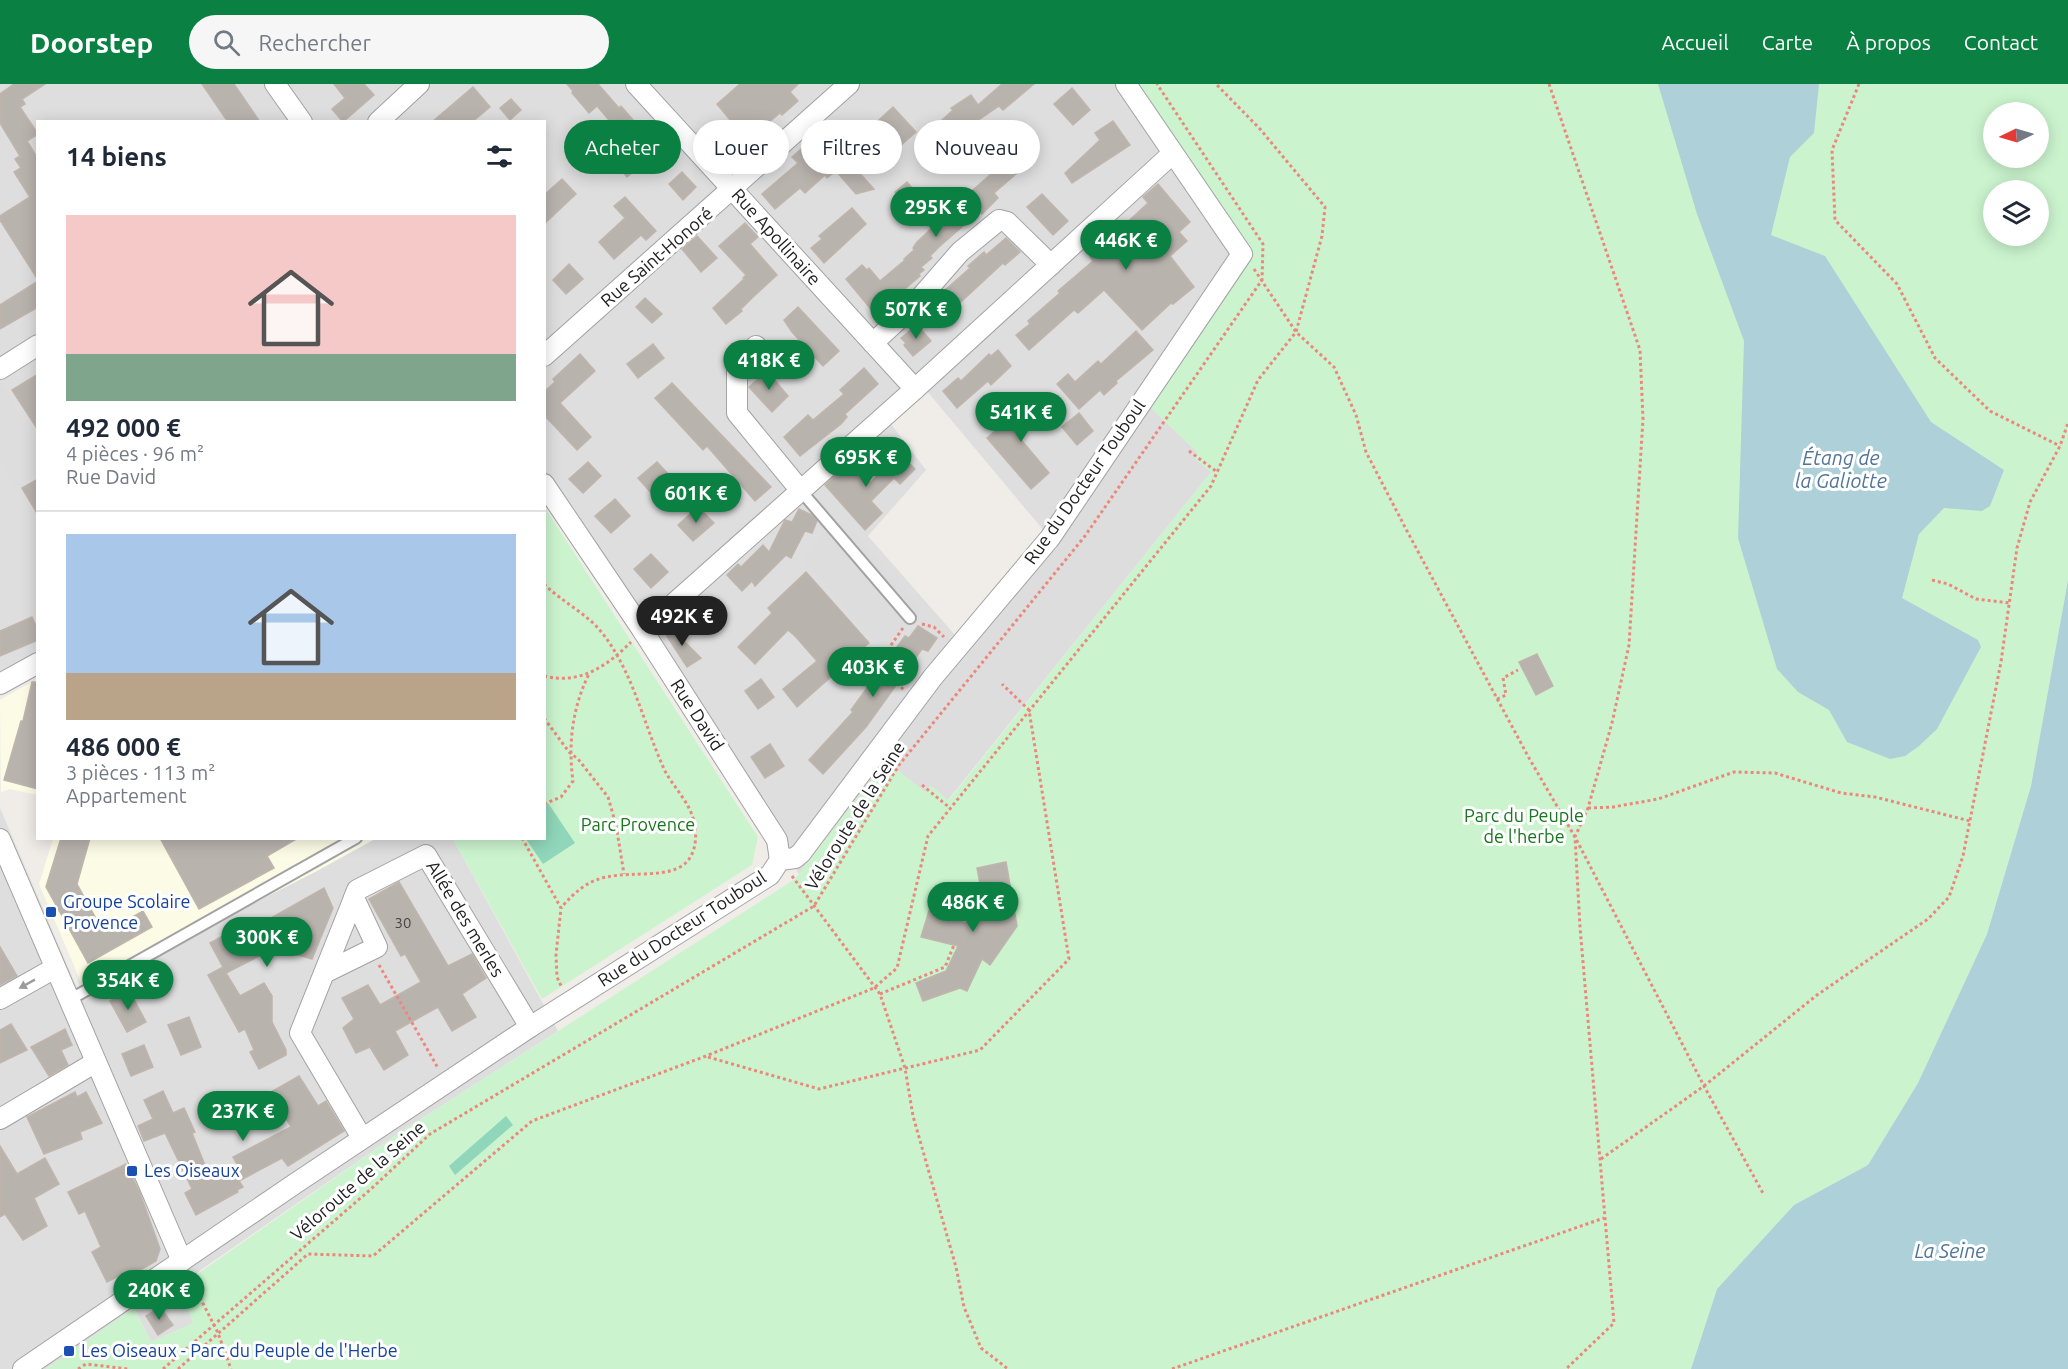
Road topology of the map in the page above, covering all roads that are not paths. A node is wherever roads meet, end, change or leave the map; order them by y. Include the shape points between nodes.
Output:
1 (275, 84) edge
2 (419, 84) edge
3 (636, 84) edge
4 (1126, 84) edge
5 (838, 88) edge
6 (301, 120) edge
7 (380, 120) edge
8 (1172, 154) junction
9 (733, 190) junction
10 (1051, 265) junction
11 (873, 344) junction
12 (36, 346) edge
13 (756, 346) dead end
14 (546, 354) edge
15 (0, 369) edge
16 (915, 389) junction
17 (546, 487) edge
18 (801, 490) junction
19 (910, 618) road end
20 (643, 631) junction
21 (36, 664) edge
22 (0, 684) edge
23 (352, 840) edge
24 (2, 850) edge
25 (780, 860) junction
26 (354, 898) junction
27 (55, 968) junction
28 (324, 973) junction
29 (0, 999) edge
30 (69, 1000) junction
31 (530, 1027) junction
32 (96, 1062) junction
33 (0, 1119) edge
34 (362, 1138) junction
35 (182, 1261) junction
36 (23, 1369) edge

1 - 6 street
2 - 7 street
3 - 9 street, Rue Apollinaire
4 - 8 street
5 - 9 street, Rue Saint-Honoré
8 - 10 street
8 - 25 street, Rue du Docteur Touboul via 1242,254 1050,538 956,649 801,853
9 - 11 street, Rue Apollinaire
9 - 14 street, Rue Saint-Honoré
10 - 11 street via 1007,222 999,220 960,252
10 - 16 street
11 - 16 street, Rue Apollinaire
12 - 15 street
13 - 18 street via 737,372 737,413
16 - 18 street
17 - 20 street, Rue David
18 - 19 lane
18 - 20 street
20 - 25 street, Rue David via 777,840
21 - 22 street
23 - 30 lane
24 - 27 street
25 - 31 street, Rue du Docteur Touboul via 770,875
26 - 28 street
26 - 28 street via 377,947
26 - 31 street, Allée des merles via 357,890 426,855
27 -> 29 street
27 - 30 street
28 - 34 street via 300,1034
30 - 32 street
31 - 34 street, Rue du Docteur Touboul
32 - 33 street
32 - 35 street
34 - 35 street, Rue du Docteur Touboul
35 - 36 street, Rue du Docteur Touboul

